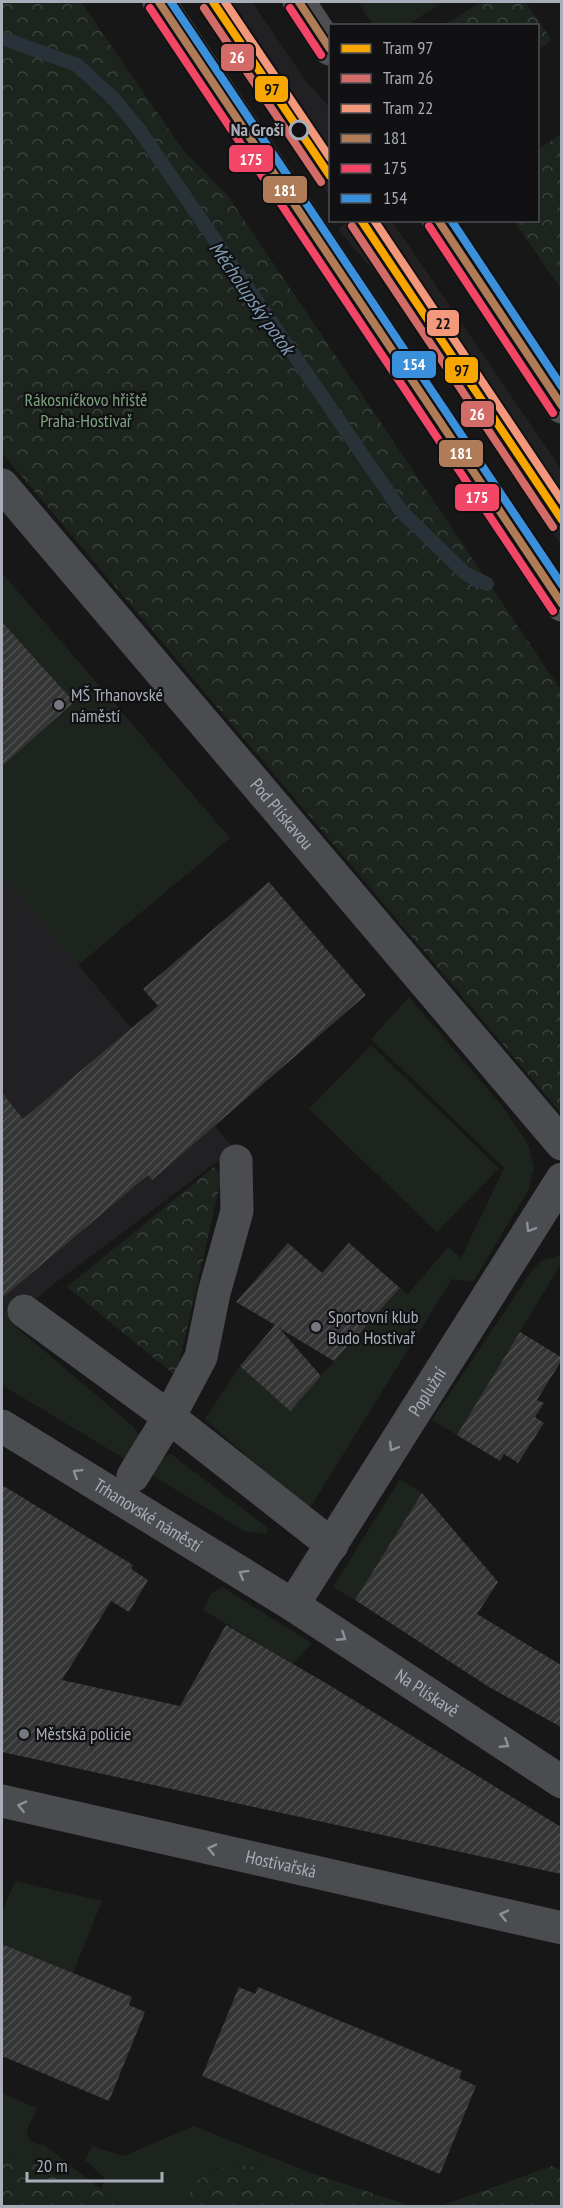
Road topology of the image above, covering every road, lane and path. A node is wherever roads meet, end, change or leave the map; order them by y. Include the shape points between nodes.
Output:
1 (159, 2) edge
2 (299, 2) edge
3 (329, 47) edge
4 (439, 222) edge
5 (561, 407) edge
6 (2, 485) edge
7 (561, 605) edge
8 (561, 1144) edge
9 (236, 1161) dead end
10 (561, 1179) edge
11 (24, 1311) dead end
12 (169, 1417) junction
13 (2, 1426) edge
14 (133, 1476) dead end
15 (332, 1545) junction
16 (293, 1605) junction
17 (561, 1782) edge
18 (2, 1801) edge
19 (561, 1928) edge

1 - 7 main road
2 - 3 main road
4 - 5 main road
6 - 8 street, Pod Plískavou
9 - 12 street via 237,1211 201,1357
10 -> 15 street, Poplužní
11 - 12 street
12 - 14 street
12 - 15 street
16 -> 13 street, Trhanovské náměstí
15 - 16 street, Poplužní
16 -> 17 street, Na Plískavě
19 -> 18 street, Hostivařská

